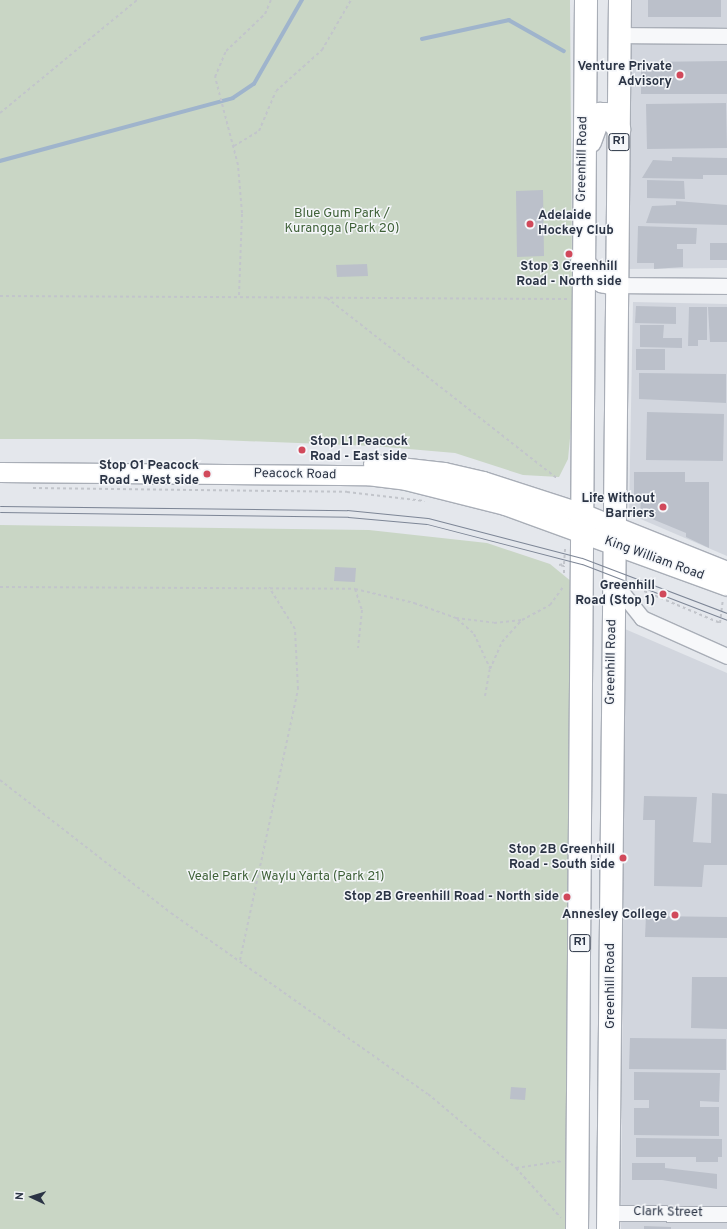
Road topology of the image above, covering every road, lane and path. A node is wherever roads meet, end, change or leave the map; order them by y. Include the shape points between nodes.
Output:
1 (137, 0) edge
2 (271, 0) edge
3 (351, 0) edge
4 (586, 0) edge
5 (620, 0) edge
6 (620, 35) junction
7 (727, 36) edge
8 (0, 113) edge
9 (619, 129) junction
10 (234, 146) junction
11 (584, 148) junction
12 (582, 262) junction
13 (618, 285) junction
14 (727, 286) edge
15 (239, 295) junction
16 (0, 296) edge
17 (327, 298) junction
18 (574, 299) dead end
19 (616, 404) junction
20 (582, 429) junction
21 (0, 460) edge
22 (0, 472) edge
23 (558, 479) dead end
24 (24, 488) dead end
25 (427, 501) dead end
26 (582, 523) junction
27 (614, 535) junction
28 (564, 546) dead end
29 (727, 571) edge
30 (564, 576) dead end
31 (564, 581) dead end
32 (613, 582) junction
33 (0, 587) edge
34 (269, 587) junction
35 (355, 589) junction
36 (644, 591) dead end
37 (725, 591) edge
38 (456, 618) junction
39 (522, 620) junction
40 (358, 648) dead end
41 (727, 656) edge
42 (490, 669) junction
43 (485, 696) dead end
44 (611, 709) junction
45 (582, 724) junction
46 (0, 780) edge
47 (240, 960) junction
48 (578, 1161) junction
49 (516, 1168) junction
50 (727, 1214) edge
51 (608, 1221) edge
52 (570, 1225) edge

1 - 8 path
2 - 10 path via 265,14 226,50 217,65 218,90
3 - 10 path via 322,50 276,91 259,131
4 - 11 highway, Greenhill Road / R1
5 - 6 highway, Greenhill Road / R1
6 - 7 street
6 - 9 highway, Greenhill Road / R1
9 - 11 highway via 605,114 600,114 590,144
9 - 13 highway, Greenhill Road / R1
10 - 15 path via 242,213
11 - 12 highway, Greenhill Road / R1
12 - 13 highway via 602,281
12 - 20 highway, Greenhill Road / R1
13 - 14 street
13 - 19 highway, Greenhill Road / R1
15 - 16 path
15 - 17 path
17 - 18 path
17 - 23 path
19 - 20 highway via 596,439 587,438
19 - 27 highway, Greenhill Road / R1
20 - 26 highway, Greenhill Road / R1
21 - 26 main road, Peacock Road via 405,466 483,481
22 - 26 main road, Peacock Road via 367,475 448,488
24 - 25 path via 348,492
26 - 27 main road, King William Road
26 - 45 highway, Greenhill Road / R1
27 - 29 main road, King William Road
27 - 32 highway, Greenhill Road / R1
27 - 37 main road, King William Road
28 - 30 path via 567,547 564,548 564,564 559,565 564,566
31 - 39 path via 564,587 550,605
32 - 41 street via 642,618
32 - 44 highway, Greenhill Road / R1
33 - 34 path
34 - 35 path
34 - 47 path via 295,629 298,689
35 - 38 path via 414,603
35 - 40 path via 362,610
36 - 37 path via 720,623
38 - 39 path via 494,623
38 - 42 path via 474,634
39 - 42 path via 502,642
42 - 43 path
44 - 45 highway via 599,704 590,710
44 - 51 highway, Greenhill Road / R1
45 - 48 highway, Greenhill Road / R1
46 - 47 path via 159,903
47 - 49 path via 428,1094
48 - 49 path
48 - 51 highway via 590,1202
48 - 52 highway, Greenhill Road / R1
49 - 52 path
50 - 51 street, Clark Street

